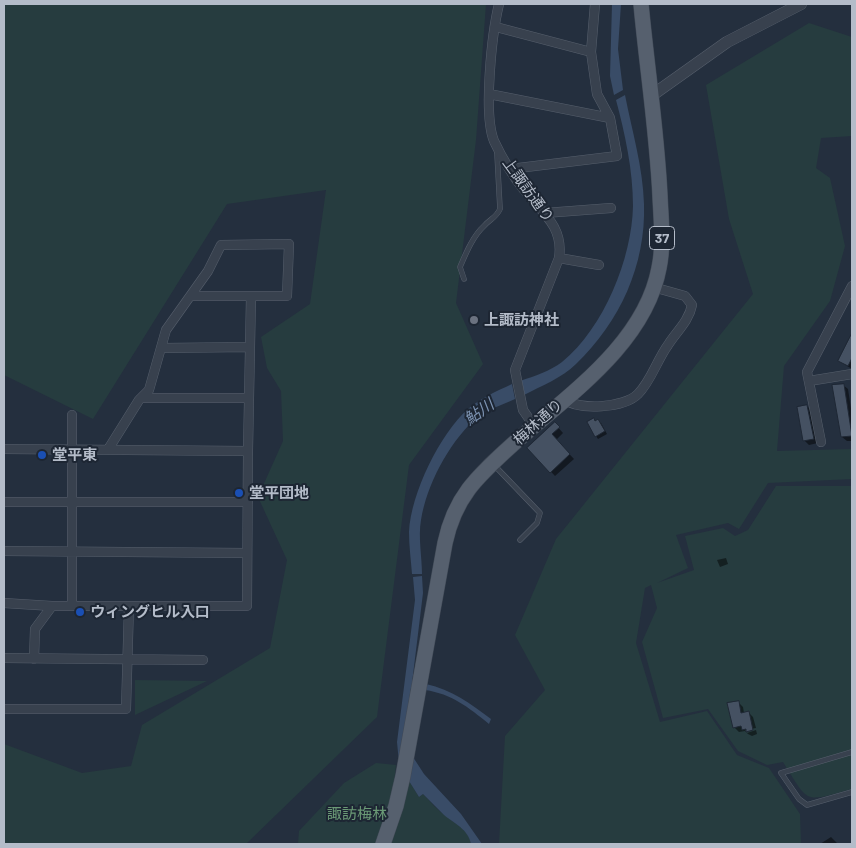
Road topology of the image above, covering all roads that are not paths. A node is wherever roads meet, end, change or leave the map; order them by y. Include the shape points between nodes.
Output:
1 (499, 4) edge
2 (595, 4) edge
3 (641, 4) edge
4 (801, 4) edge
5 (496, 27) junction
6 (591, 52) junction
7 (489, 94) junction
8 (651, 96) junction
9 (610, 118) junction
10 (497, 146) junction
11 (510, 169) junction
12 (611, 208) dead end
13 (545, 213) junction
14 (559, 258) junction
15 (599, 266) dead end
16 (464, 279) dead end
17 (852, 286) edge
18 (653, 287) junction
19 (191, 296) junction
20 (251, 296) junction
21 (250, 347) junction
22 (162, 348) junction
23 (852, 374) edge
24 (809, 382) junction
25 (141, 398) junction
26 (249, 398) junction
27 (564, 399) junction
28 (72, 416) dead end
29 (534, 426) junction
30 (821, 442) dead end
31 (72, 448) junction
32 (109, 448) junction
33 (4, 449) edge
34 (248, 451) junction
35 (492, 463) junction
36 (4, 502) edge
37 (72, 502) junction
38 (248, 502) junction
39 (520, 540) dead end
40 (4, 551) edge
41 (72, 552) junction
42 (247, 553) junction
43 (4, 603) edge
44 (52, 606) junction
45 (72, 606) junction
46 (129, 606) junction
47 (4, 658) edge
48 (34, 659) junction
49 (127, 659) junction
50 (203, 660) dead end
51 (4, 709) edge
52 (852, 752) edge
53 (852, 792) edge
54 (383, 844) edge

1 - 5 street, 上諏訪通り
2 - 6 street
3 - 8 main road, 梅林通り / 37
4 - 8 street via 728,42
5 - 6 street
5 - 7 street, 上諏訪通り
6 - 9 street via 597,94
7 - 9 street
7 - 10 street, 上諏訪通り via 489,115
8 - 18 main road, 梅林通り / 37 via 662,241
9 - 11 street via 617,156
10 - 11 street, 上諏訪通り
10 - 16 lane via 500,209 470,244 460,267
11 - 13 street, 上諏訪通り
12 - 13 street
13 - 14 street, 上諏訪通り via 562,244
14 - 15 street
14 - 29 street, 上諏訪通り via 518,359 515,380 526,416
17 - 24 street via 807,372
18 - 27 main road, 梅林通り / 37 via 648,304 628,338
18 - 27 street via 686,296 692,305 646,384 630,400 596,407 579,406
19 - 20 street
19 - 20 street via 221,245 289,244 287,296
19 - 22 street via 166,330
20 - 21 street
21 - 22 street
21 - 26 street
22 - 25 street via 149,390
23 - 24 street
24 - 30 street
25 - 26 street
25 - 32 street
26 - 34 street
27 - 29 main road, 梅林通り / 37
28 - 31 street
29 - 35 main road, 梅林通り / 37
31 - 32 street
31 - 33 street
31 - 37 street
32 - 34 street
34 - 38 street
35 - 39 lane via 540,513 537,523
35 - 54 main road, 梅林通り / 37 via 462,495 448,526 403,776
36 - 37 street
37 - 38 street
37 - 41 street
38 - 42 street
40 - 41 street
41 - 42 street
41 - 45 street
42 - 46 street via 247,606
43 - 44 street
44 - 45 street
44 - 48 street via 35,629
45 - 46 street
46 - 49 street
47 - 48 street
48 - 49 street
49 - 50 street
49 - 51 street via 126,709
52 - 53 lane via 782,773 799,799 807,805

